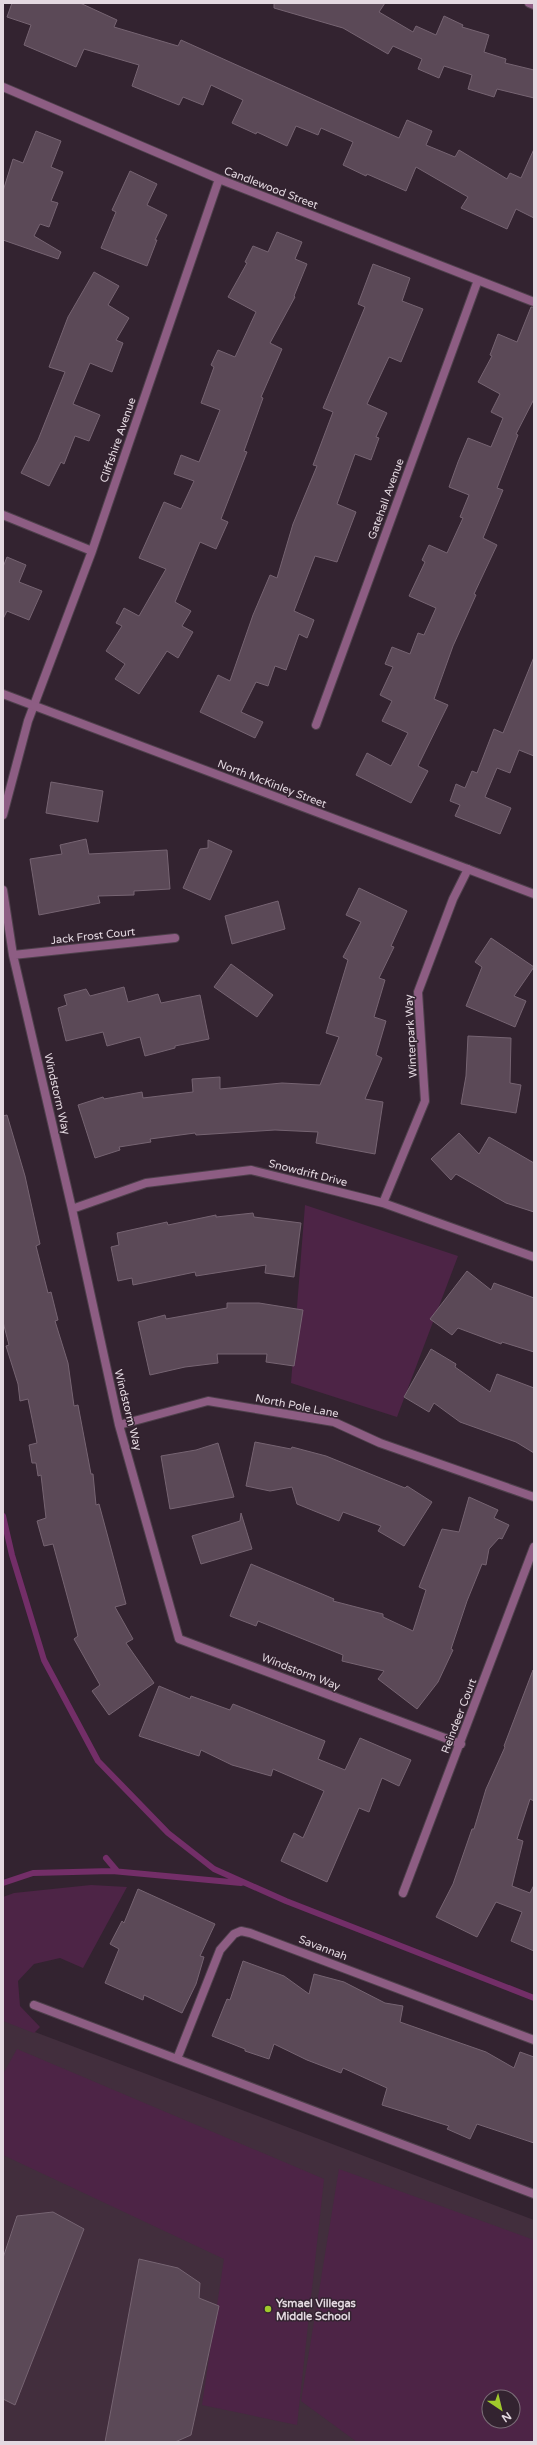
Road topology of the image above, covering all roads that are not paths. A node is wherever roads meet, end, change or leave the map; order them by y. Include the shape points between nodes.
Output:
1 (529, 3) edge
2 (534, 5) edge
3 (3, 87) edge
4 (218, 179) junction
5 (478, 280) junction
6 (534, 302) edge
7 (3, 515) edge
8 (92, 551) junction
9 (3, 694) edge
10 (35, 706) junction
11 (316, 724) dead end
12 (3, 815) edge
13 (468, 869) junction
14 (3, 890) edge
15 (534, 894) edge
16 (175, 938) dead end
17 (13, 955) junction
18 (382, 1203) junction
19 (72, 1209) junction
20 (534, 1257) edge
21 (119, 1425) junction
22 (534, 1497) edge
23 (534, 1547) edge
24 (461, 1744) junction
25 (403, 1893) dead end
26 (34, 2005) dead end
27 (534, 2040) edge
28 (177, 2059) junction
29 (534, 2194) edge

1 - 2 street
3 - 4 street, Candlewood Street
4 - 5 street, Candlewood Street
4 - 8 street, Cliffshire Avenue
5 - 6 street, Candlewood Street
5 - 11 street, Gatehall Avenue
7 - 8 street
8 - 10 street, Cliffshire Avenue
9 - 10 street, North McKinley Street
10 - 12 street via 28,721
10 - 13 street, North McKinley Street
13 - 15 street, North McKinley Street
13 - 18 street, Winterpark Way via 453,899 418,992 425,1101
14 - 17 street, Windstorm Way
16 - 17 street, Jack Frost Court
17 - 19 street, Windstorm Way
18 - 19 street, Snowdrift Drive via 251,1170 146,1183
18 - 20 street, Snowdrift Drive
19 - 21 street, Windstorm Way
21 - 22 street, North Pole Lane via 208,1401 334,1422 380,1443
21 - 24 street, Windstorm Way via 179,1639
23 - 24 street, Reindeer Court
24 - 25 street, Reindeer Court
26 - 28 street
27 - 28 street, Savannah via 241,1931 234,1934 220,1950
28 - 29 street

